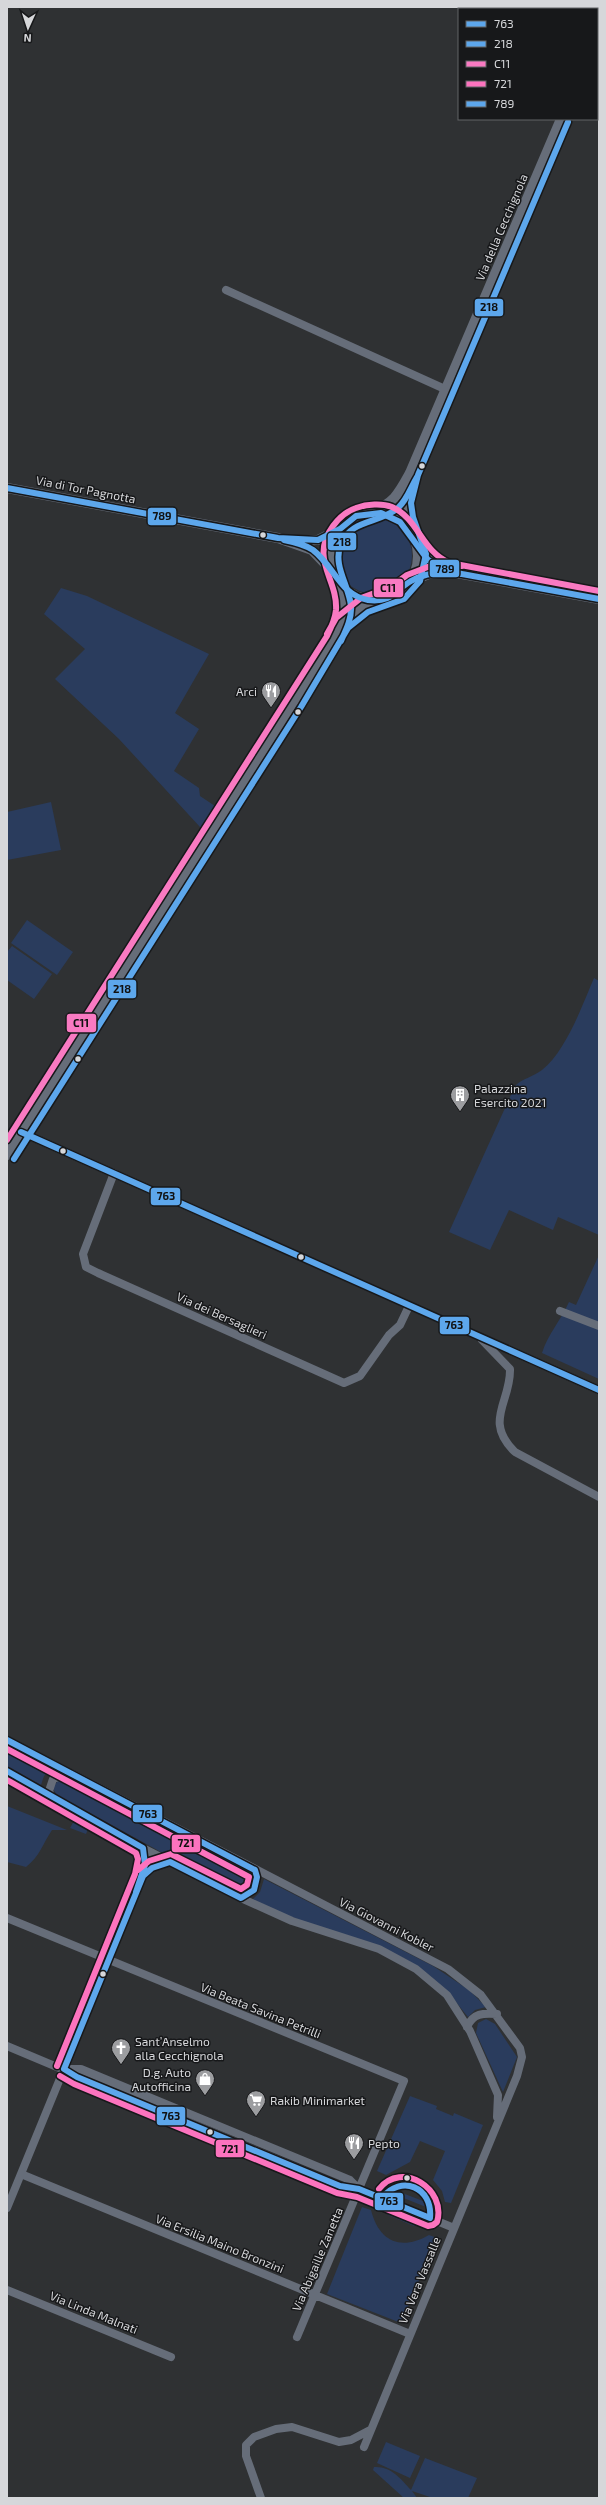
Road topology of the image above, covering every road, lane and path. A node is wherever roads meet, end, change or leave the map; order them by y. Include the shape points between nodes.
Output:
1 (561, 120) edge
2 (226, 290) dead end
3 (447, 390) junction
4 (410, 472) junction
5 (7, 488) edge
6 (370, 513) junction
7 (340, 528) junction
8 (408, 530) junction
9 (278, 538) junction
10 (416, 545) junction
11 (333, 572) junction
12 (451, 572) junction
13 (410, 582) junction
14 (339, 584) junction
15 (599, 599) edge
16 (376, 600) junction
17 (342, 623) junction
18 (21, 1132) junction
19 (7, 1155) edge
20 (114, 1173) junction
21 (409, 1306) junction
22 (560, 1311) dead end
23 (599, 1326) edge
24 (480, 1338) junction
25 (599, 1390) edge
26 (599, 1497) edge
27 (7, 1740) edge
28 (7, 1771) edge
29 (91, 1784) junction
30 (52, 1798) junction
31 (143, 1848) junction
32 (170, 1862) junction
33 (255, 1870) junction
34 (143, 1876) junction
35 (241, 1898) junction
36 (7, 1918) edge
37 (109, 1960) junction
38 (496, 2014) junction
39 (467, 2027) junction
40 (7, 2046) edge
41 (64, 2070) junction
42 (404, 2081) joint
43 (496, 2122) junction
44 (264, 2144) junction
45 (261, 2153) junction
46 (21, 2174) junction
47 (359, 2189) junction
48 (7, 2208) edge
49 (454, 2228) junction
50 (7, 2290) edge
51 (315, 2296) junction
52 (410, 2334) junction
53 (297, 2337) dead end
54 (171, 2357) dead end
55 (370, 2430) junction
56 (364, 2447) dead end
57 (261, 2498) edge

1 - 3 street, Via della Cecchignola
2 - 3 street
3 - 4 street, Via della Cecchignola
4 - 6 street, Via della Cecchignola via 391,503
4 - 8 street, Via della Cecchignola via 403,503
5 - 9 street, Via di Tor Pagnotta
6 - 7 street, Via della Cecchignola via 352,518
6 - 8 street, Via della Cecchignola via 393,517
7 - 9 street, Via di Tor Pagnotta via 314,540
7 - 11 street, Via della Cecchignola via 331,546
8 - 10 street, Via della Cecchignola
9 - 11 street, Via di Tor Pagnotta via 312,550
10 - 12 street via 434,564
10 - 13 street, Via della Cecchignola via 416,567
11 - 14 street, Via della Cecchignola
12 - 13 street via 429,574
12 - 15 street
13 - 16 street, Via della Cecchignola via 395,594
14 - 16 street, Via della Cecchignola via 356,596
14 - 17 street, Via della Cecchignola via 344,608
16 - 17 street, Via della Cecchignola via 353,613
17 - 18 street, Via della Cecchignola
18 - 19 street, Via della Cecchignola
18 - 20 street
20 - 21 street
20 - 21 street, Via dei Bersaglieri via 83,1254 83,1261 86,1267 142,1293 344,1383 360,1376 389,1335 400,1325
21 - 24 street
22 - 23 street
24 - 25 street
24 - 26 street via 510,1369 499,1415 506,1443 515,1452
27 - 29 street, Via Giovanni Kobler
28 - 30 street, Via Giovanni Kobler
29 - 30 street, Via Giovanni Kobler via 74,1777 57,1776 50,1784
29 - 33 street, Via Giovanni Kobler
30 - 31 street, Via Giovanni Kobler
31 - 32 street, Via Giovanni Kobler
31 - 34 street via 146,1858
32 - 34 street via 152,1868
32 - 35 street, Via Giovanni Kobler
33 - 35 street via 257,1877 254,1890
33 - 38 street, Via Giovanni Kobler via 448,1968 472,1986
34 - 37 street
35 - 39 street, Via Giovanni Kobler via 283,1917 379,1949 403,1960 441,1989
36 - 37 street, Via Beata Savina Petrilli
37 - 41 street
37 - 42 street, Via Beata Savina Petrilli
38 - 39 street via 479,2014
38 - 43 street, Via Giovanni Kobler via 520,2048 522,2057 515,2082
39 - 43 street, Via Giovanni Kobler via 498,2095
40 - 41 street
41 - 44 street via 80,2069
41 - 45 street
41 - 46 street
42 - 47 street, Via Abigaille Zanetta
43 - 49 street, Via Vera Vassalle
44 - 45 street
44 - 47 street via 350,2180
45 - 47 street via 347,2188
46 - 48 street
46 - 51 street, Via Ersilia Maino Bronzini
47 - 49 street
47 - 51 street, Via Abigaille Zanetta
49 - 52 street, Via Vera Vassalle
50 - 54 street, Via Linda Malnati
51 - 52 street, Via Ersilia Maino Bronzini
51 - 53 street, Via Abigaille Zanetta
52 - 55 street, Via Vera Vassalle
55 - 56 street, Via Vera Vassalle
55 - 57 street via 352,2440 339,2442 292,2427 270,2431 250,2439 246,2445 246,2456

